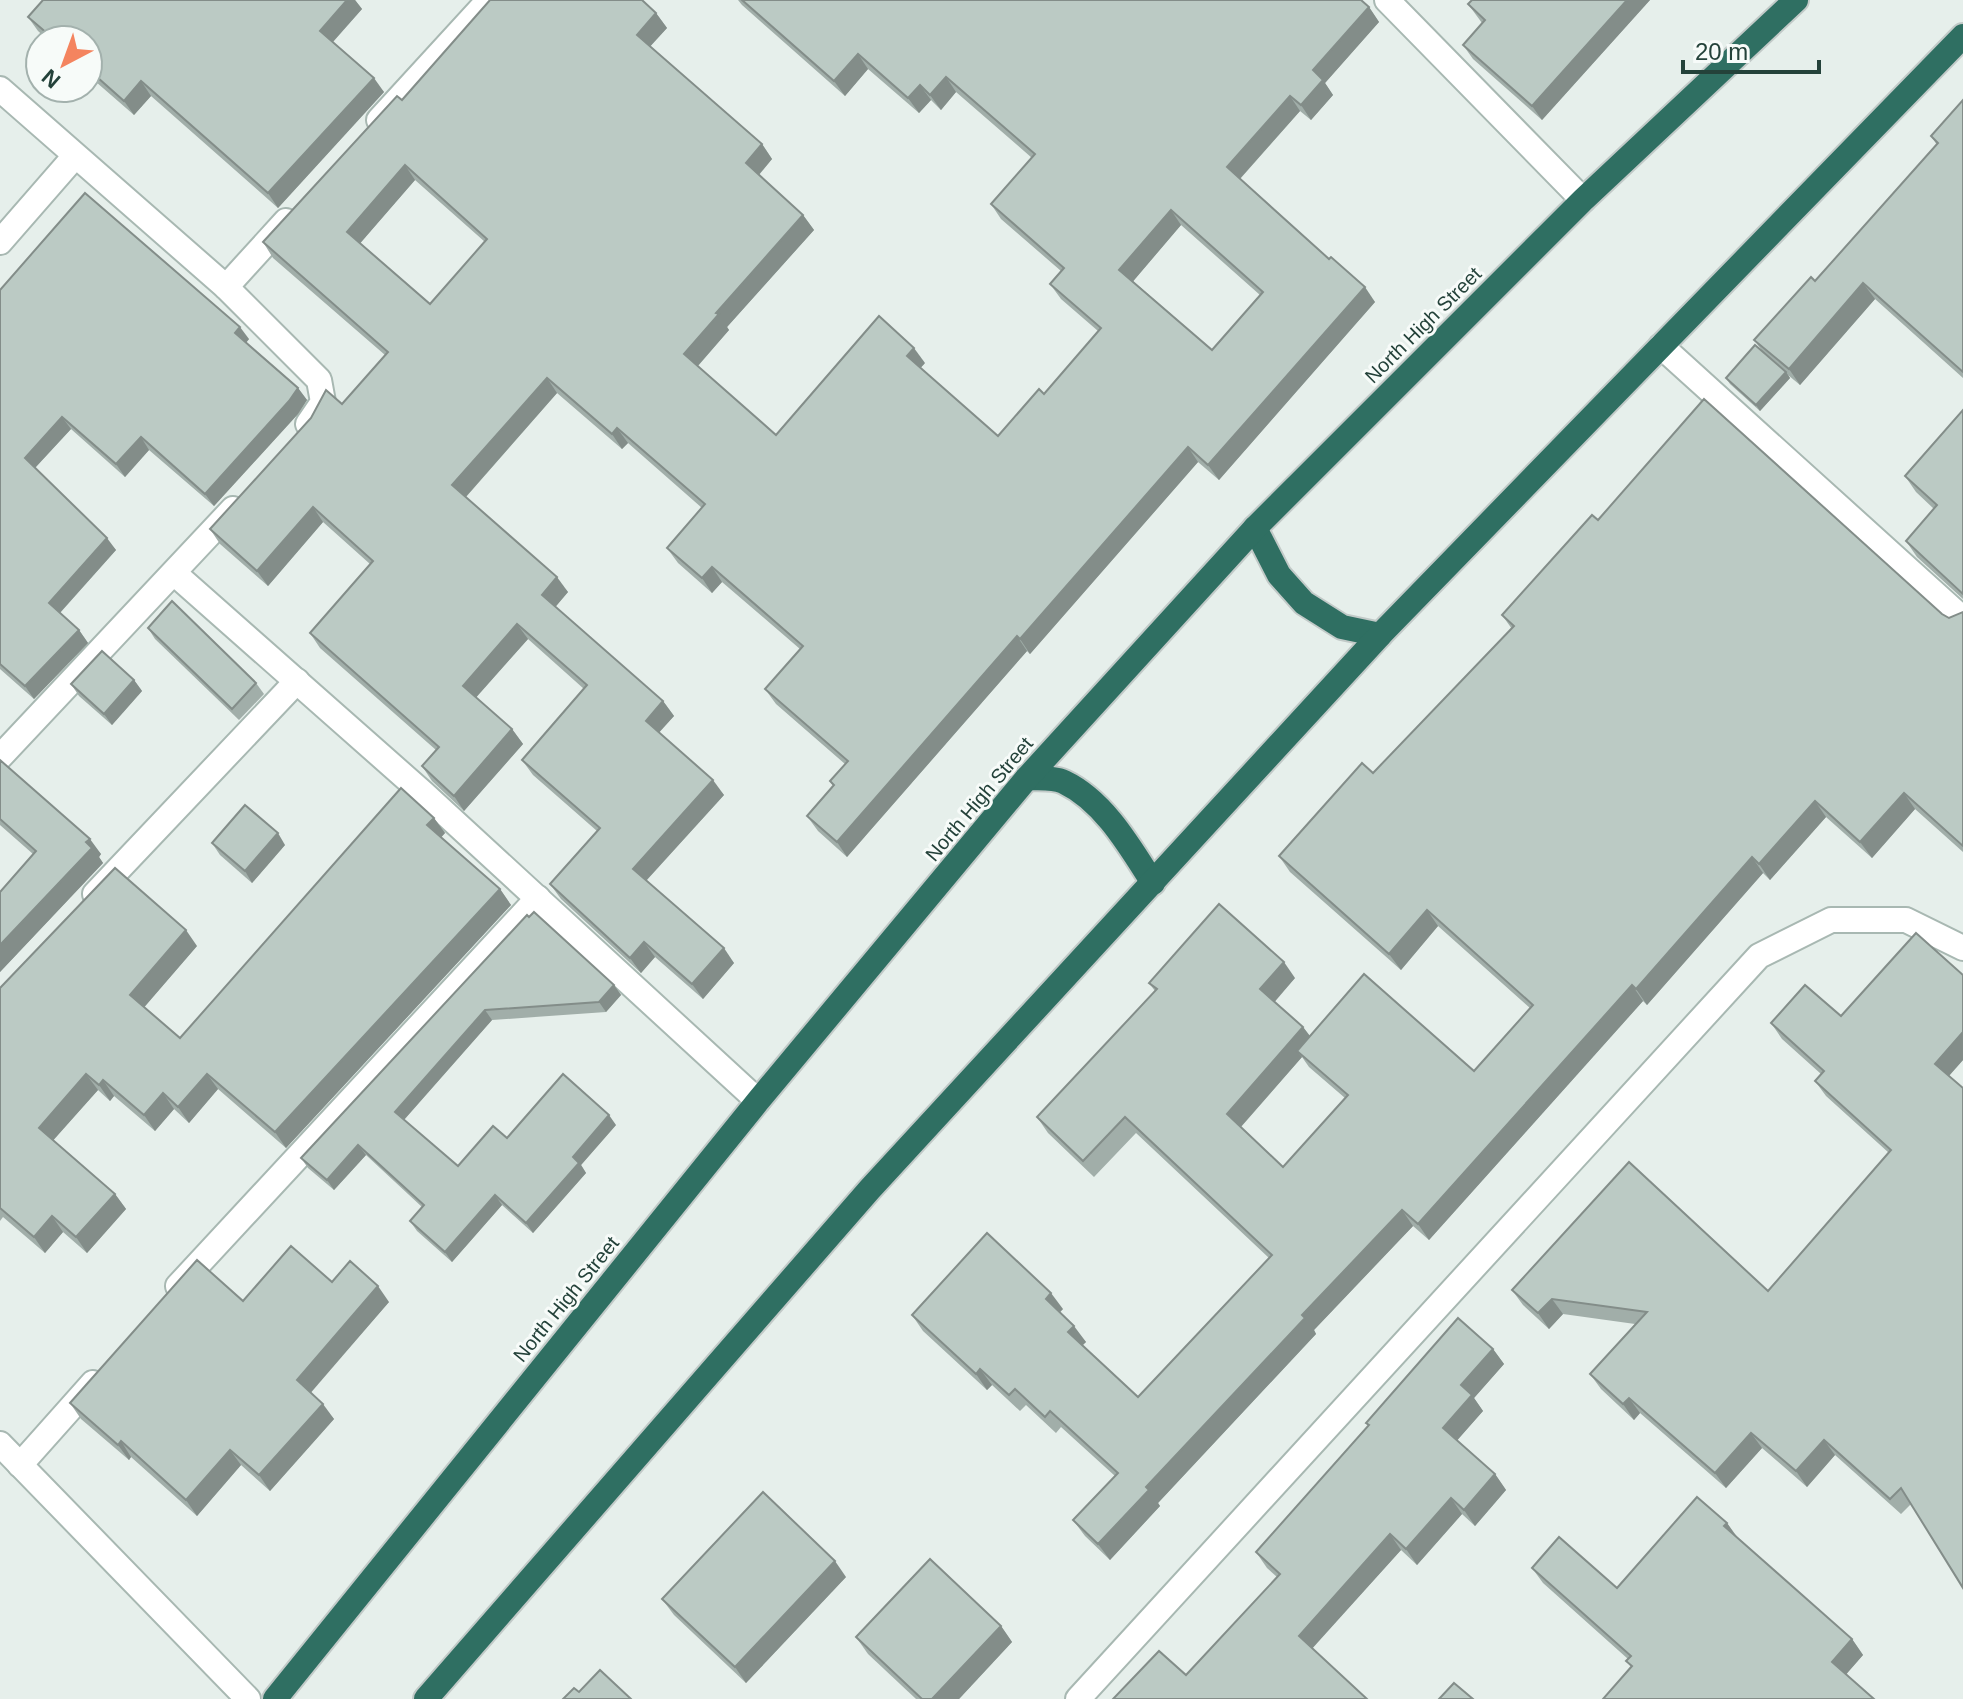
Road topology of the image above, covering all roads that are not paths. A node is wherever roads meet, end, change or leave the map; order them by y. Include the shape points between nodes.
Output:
1 (489, 0) edge
2 (1387, 0) edge
3 (1796, 0) edge
4 (1963, 36) edge
5 (0, 89) edge
6 (362, 138) edge
7 (75, 156) junction
8 (1583, 200) junction
9 (299, 206) edge
10 (0, 242) edge
11 (226, 287) junction
12 (1661, 346) junction
13 (289, 446) edge
14 (247, 492) edge
15 (1255, 528) junction
16 (174, 573) junction
17 (1963, 619) edge
18 (1380, 635) junction
19 (297, 681) junction
20 (4, 743) edge
21 (1027, 778) junction
22 (1153, 883) junction
23 (538, 898) junction
24 (77, 913) edge
25 (1963, 948) edge
26 (758, 1101) junction
27 (158, 1309) edge
28 (105, 1369) edge
29 (0, 1444) edge
30 (20, 1465) junction
31 (248, 1699) edge
32 (275, 1699) edge
33 (426, 1699) edge
34 (1078, 1699) edge

1 - 6 street
2 - 8 street
3 - 8 highway, North High Street
4 - 12 highway
5 - 7 street
7 - 10 street
7 - 11 street
8 - 15 highway, North High Street
9 - 11 street
11 - 13 street via 319,380 323,402
12 - 17 street
12 - 18 highway
14 - 16 street
15 - 18 highway via 1279,575 1304,603 1342,627
15 - 21 highway, North High Street
16 - 19 street
16 - 20 street
18 - 22 highway
19 - 23 street
19 - 24 street
21 - 22 highway via 1062,781 1100,809
21 - 26 highway, North High Street
22 - 33 highway via 870,1189
23 - 26 street
23 - 27 street
25 - 34 street via 1906,920 1831,920 1759,956
26 - 32 highway, North High Street
28 - 30 street
29 - 30 street
30 - 31 street

